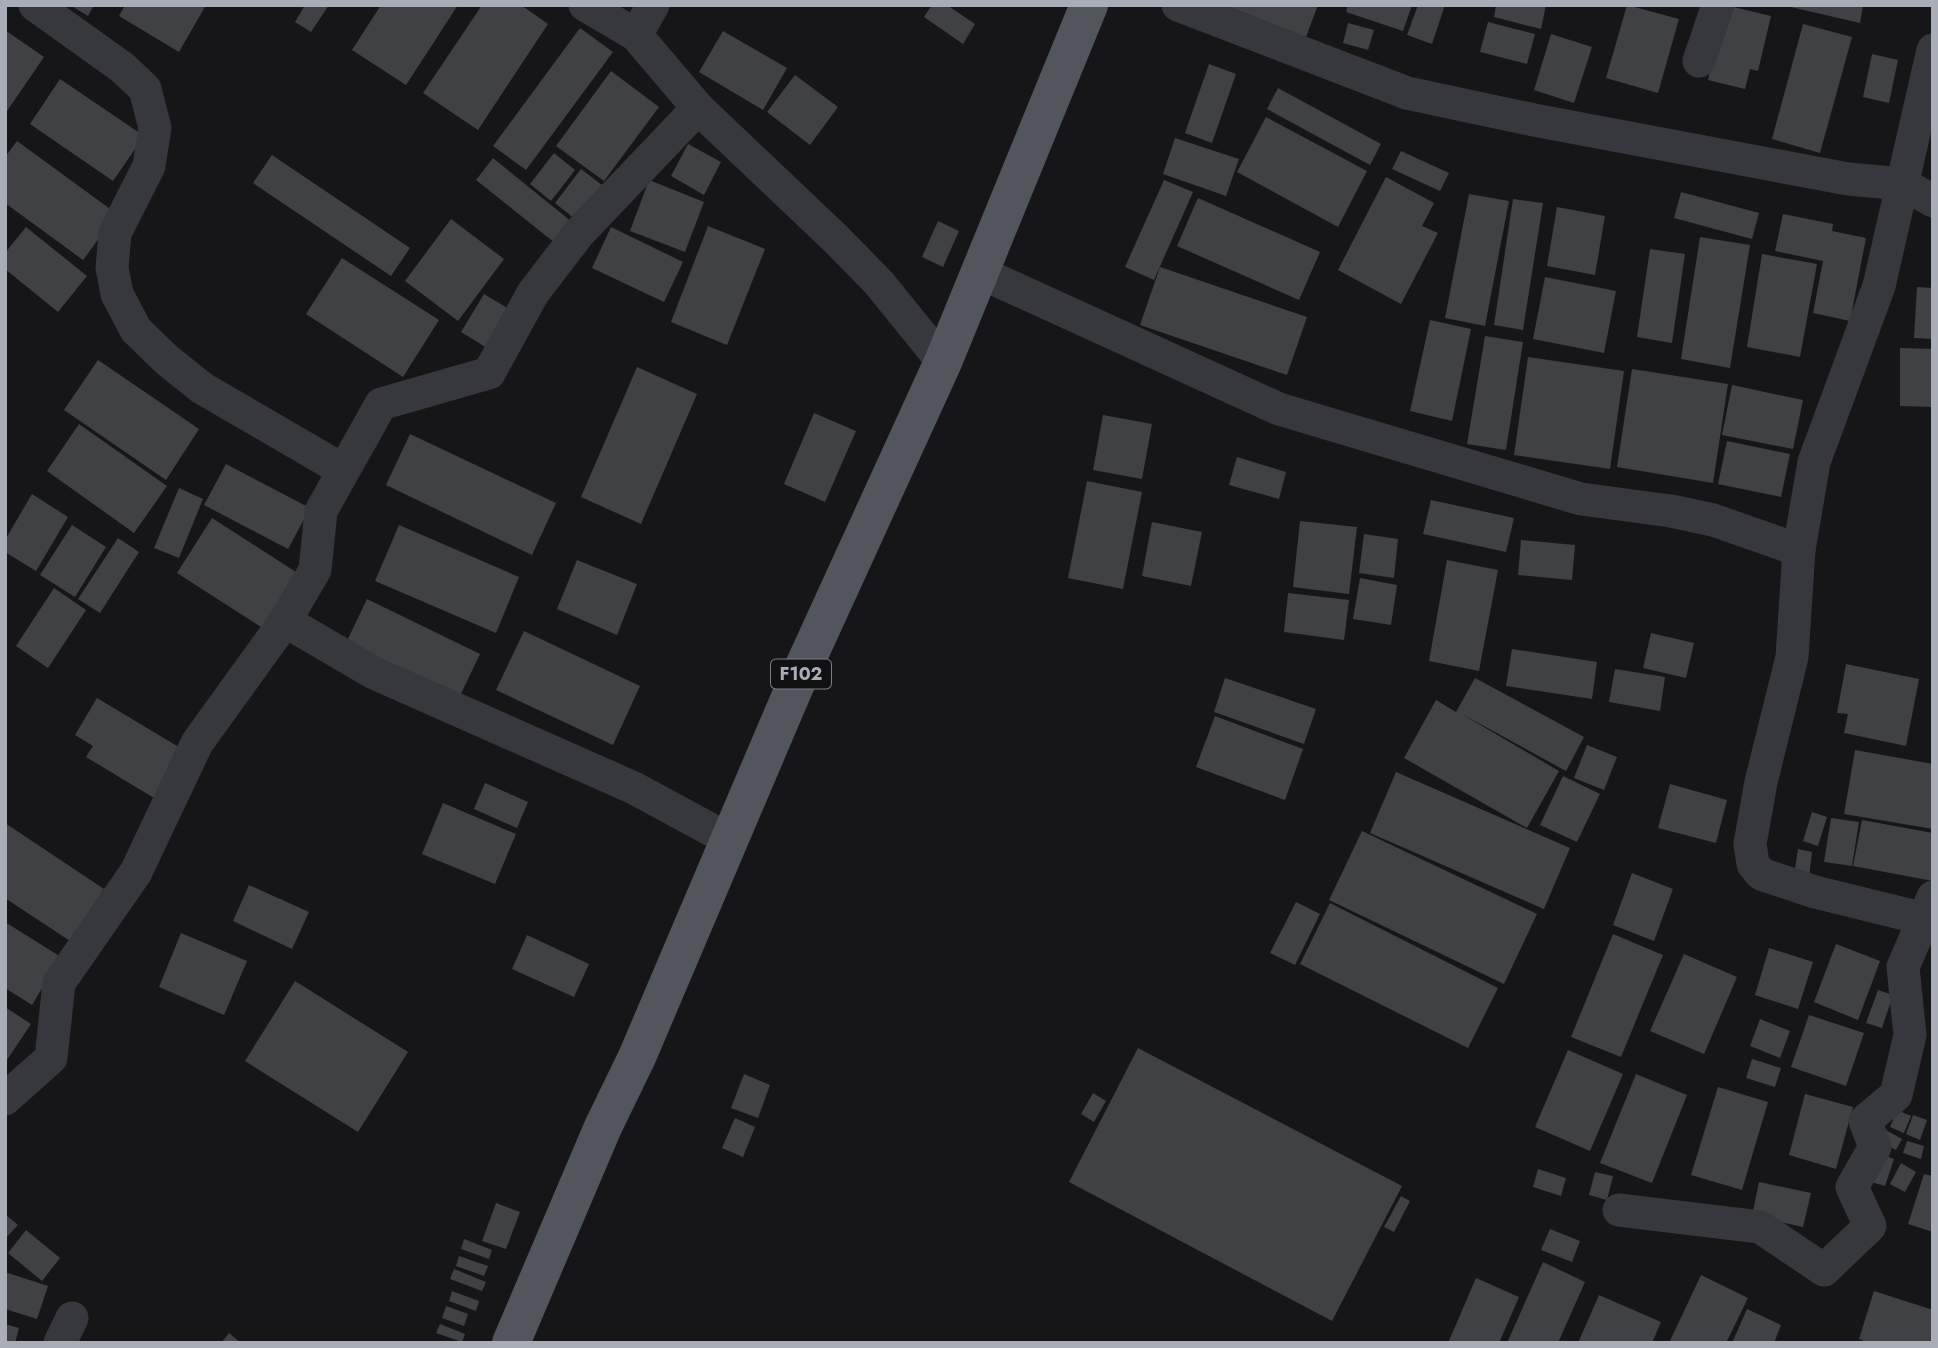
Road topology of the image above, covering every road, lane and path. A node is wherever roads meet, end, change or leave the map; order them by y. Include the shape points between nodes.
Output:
1 (34, 5) edge
2 (585, 5) edge
3 (653, 5) edge
4 (1089, 5) edge
5 (1178, 5) edge
6 (1718, 5) edge
7 (636, 35) junction
8 (1933, 50) edge
9 (1699, 61) dead end
10 (698, 108) junction
11 (1903, 184) junction
12 (1933, 201) edge
13 (981, 273) junction
14 (943, 362) junction
15 (343, 470) junction
16 (1799, 550) junction
17 (285, 621) junction
18 (730, 840) junction
19 (1929, 908) edge
20 (5, 1099) edge
21 (1619, 1210) dead end
22 (511, 1343) edge

1 - 15 street via 145,89 155,128 149,166 115,233 112,268 117,294 136,330 202,388
2 - 7 street
3 - 7 street
4 - 13 main road, F102
5 - 11 street via 1407,93 1848,179
6 - 9 street
7 - 10 street
8 - 11 street
10 - 14 street via 879,283
10 - 15 street via 579,233 533,293 489,373 381,404
11 - 12 street
11 - 16 street via 1879,286 1814,462
13 - 14 main road, F102
13 - 16 street via 1279,409 1581,499 1713,520
14 - 18 main road, F102
15 - 17 street via 321,511 316,570
16 - 19 street via 1792,657 1749,844 1754,863 1760,874 1780,882
17 - 18 street via 374,673 634,788
17 - 20 street via 197,743 136,872 59,983 51,1058
18 - 22 main road, F102
19 - 21 street via 1903,967 1910,1035 1895,1095 1865,1121 1875,1147 1852,1187 1870,1226 1824,1270 1760,1227

